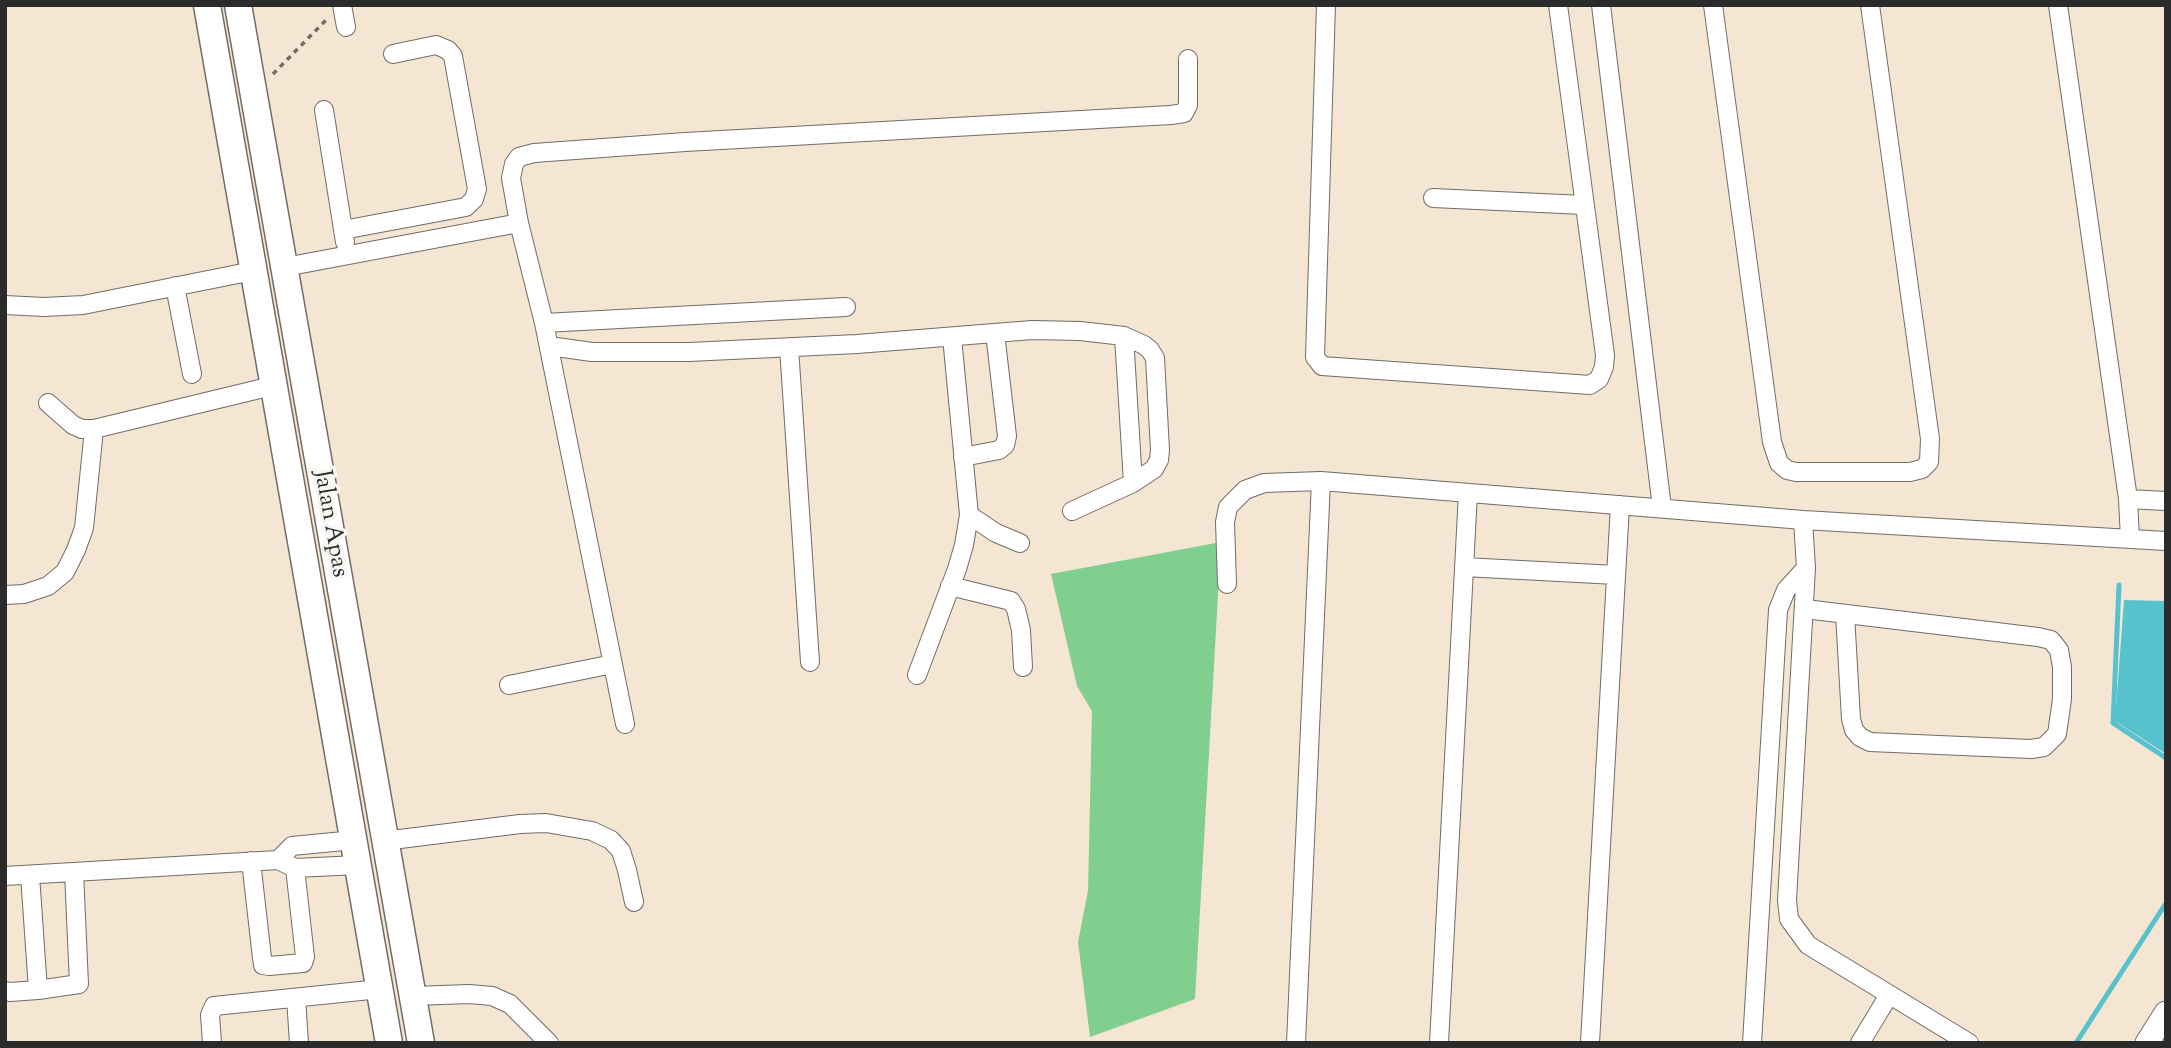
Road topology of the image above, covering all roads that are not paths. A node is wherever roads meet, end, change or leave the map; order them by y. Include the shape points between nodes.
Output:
1 (207, 5) edge
2 (238, 5) edge
3 (1326, 5) edge
4 (1558, 5) edge
5 (1601, 5) edge
6 (1713, 5) edge
7 (1870, 5) edge
8 (2059, 5) edge
9 (393, 54) dead end
10 (1188, 60) dead end
11 (324, 110) dead end
12 (1433, 198) dead end
13 (1584, 205) junction
14 (519, 223) junction
15 (343, 230) junction
16 (347, 256) junction
17 (285, 267) junction
18 (253, 271) junction
19 (174, 286) junction
20 (5, 305) edge
21 (846, 307) dead end
22 (544, 323) junction
23 (995, 333) junction
24 (1124, 336) junction
25 (952, 337) junction
26 (548, 346) junction
27 (789, 347) junction
28 (192, 374) dead end
29 (272, 386) junction
30 (48, 403) dead end
31 (94, 429) junction
32 (963, 457) junction
33 (1321, 481) junction
34 (1133, 483) junction
35 (1468, 493) junction
36 (2128, 499) junction
37 (2166, 501) edge
38 (1620, 505) junction
39 (1662, 508) junction
40 (1072, 511) dead end
41 (969, 515) junction
42 (1802, 520) junction
43 (2130, 539) junction
44 (332, 541) junction
45 (2166, 541) edge
46 (1020, 543) dead end
47 (1464, 567) junction
48 (1807, 568) junction
49 (1616, 575) junction
50 (1227, 584) dead end
51 (950, 586) junction
52 (5, 595) edge
53 (1805, 609) junction
54 (1845, 614) junction
55 (315, 622) junction
56 (810, 662) dead end
57 (613, 664) junction
58 (1023, 667) dead end
59 (917, 675) dead end
60 (509, 685) dead end
61 (625, 724) dead end
62 (394, 839) junction
63 (356, 852) junction
64 (251, 862) junction
65 (286, 864) junction
66 (74, 872) junction
67 (30, 875) junction
68 (5, 876) edge
69 (634, 902) dead end
70 (38, 989) junction
71 (380, 989) junction
72 (5, 991) edge
73 (1889, 995) junction
74 (413, 996) junction
75 (296, 998) junction
76 (2166, 1013) edge
77 (1957, 1040) edge
78 (212, 1043) edge
79 (299, 1043) edge
80 (389, 1043) edge
81 (421, 1043) edge
82 (549, 1043) edge
83 (1296, 1043) edge
84 (1439, 1043) edge
85 (1591, 1043) edge
86 (1752, 1043) edge
87 (1860, 1043) edge
88 (2147, 1043) edge

1 - 18 highway, Jalan Apas
2 - 17 highway, Jalan Apas
3 - 13 street via 1315,356 1322,366 1590,385 1599,379 1605,355
4 - 13 street
5 - 39 street
6 - 7 street via 1772,442 1779,463 1796,472 1910,472 1929,462 1930,439
8 - 36 street
9 - 15 street via 436,45 453,56 477,189 466,207
10 - 14 street via 1188,105 1184,113 1171,115 534,153 513,164
11 - 15 street
12 - 13 street
14 - 16 street
14 - 22 street
15 - 16 street
16 - 17 street
17 - 44 highway, Jalan Apas
18 - 19 street
18 - 29 highway, Jalan Apas
19 - 20 street via 83,305
19 - 28 street
21 - 22 street
22 - 26 street
23 - 24 street via 1080,331
23 - 25 street
23 - 32 street via 1005,445
24 - 34 street
24 - 34 street via 1144,345 1155,358 1159,460
25 - 27 street
25 - 32 street
26 - 27 street via 600,352
26 - 57 street
27 - 56 street
29 - 31 street
29 - 55 highway, Jalan Apas
30 - 31 street via 73,425
31 - 52 street via 84,528 65,572 48,586
32 - 41 street
33 - 35 street
33 - 50 street via 1264,483 1237,498 1228,508 1225,522
33 - 83 street
34 - 40 street
35 - 38 street
35 - 47 street
36 - 37 street
36 - 43 street
38 - 39 street
38 - 49 street
39 - 42 street
41 - 46 street
41 - 51 street
42 - 43 street
42 - 48 street
43 - 45 street
44 - 55 highway via 326,552 334,608 330,616
44 - 62 highway, Jalan Apas
47 - 49 street
47 - 84 street
48 - 53 street
48 - 86 street via 1786,590 1777,610
49 - 85 street
51 - 58 street via 1011,601 1021,630
51 - 59 street
53 - 54 street
53 - 73 street via 1789,919 1808,944
54 - 54 street via 2052,640 2062,667 2057,734 2044,747 2031,749 1860,737 1851,719
55 - 63 highway, Jalan Apas
57 - 60 street
57 - 61 street
62 - 69 street via 520,824 592,831 621,851
62 - 74 highway, Jalan Apas
63 - 65 street
63 - 65 street via 292,846
63 - 71 highway, Jalan Apas
64 - 65 street
64 - 65 street via 262,958 269,966 303,963 305,957
64 - 66 street
66 - 67 street
66 - 70 street via 79,984
67 - 68 street
67 - 70 street
70 - 72 street
71 - 75 street
71 - 80 highway, Jalan Apas
73 - 77 street
73 - 87 street
74 - 81 highway, Jalan Apas
74 - 82 street via 492,996 510,1004
75 - 78 street via 214,1006 210,1015
75 - 79 street
76 - 88 main road

